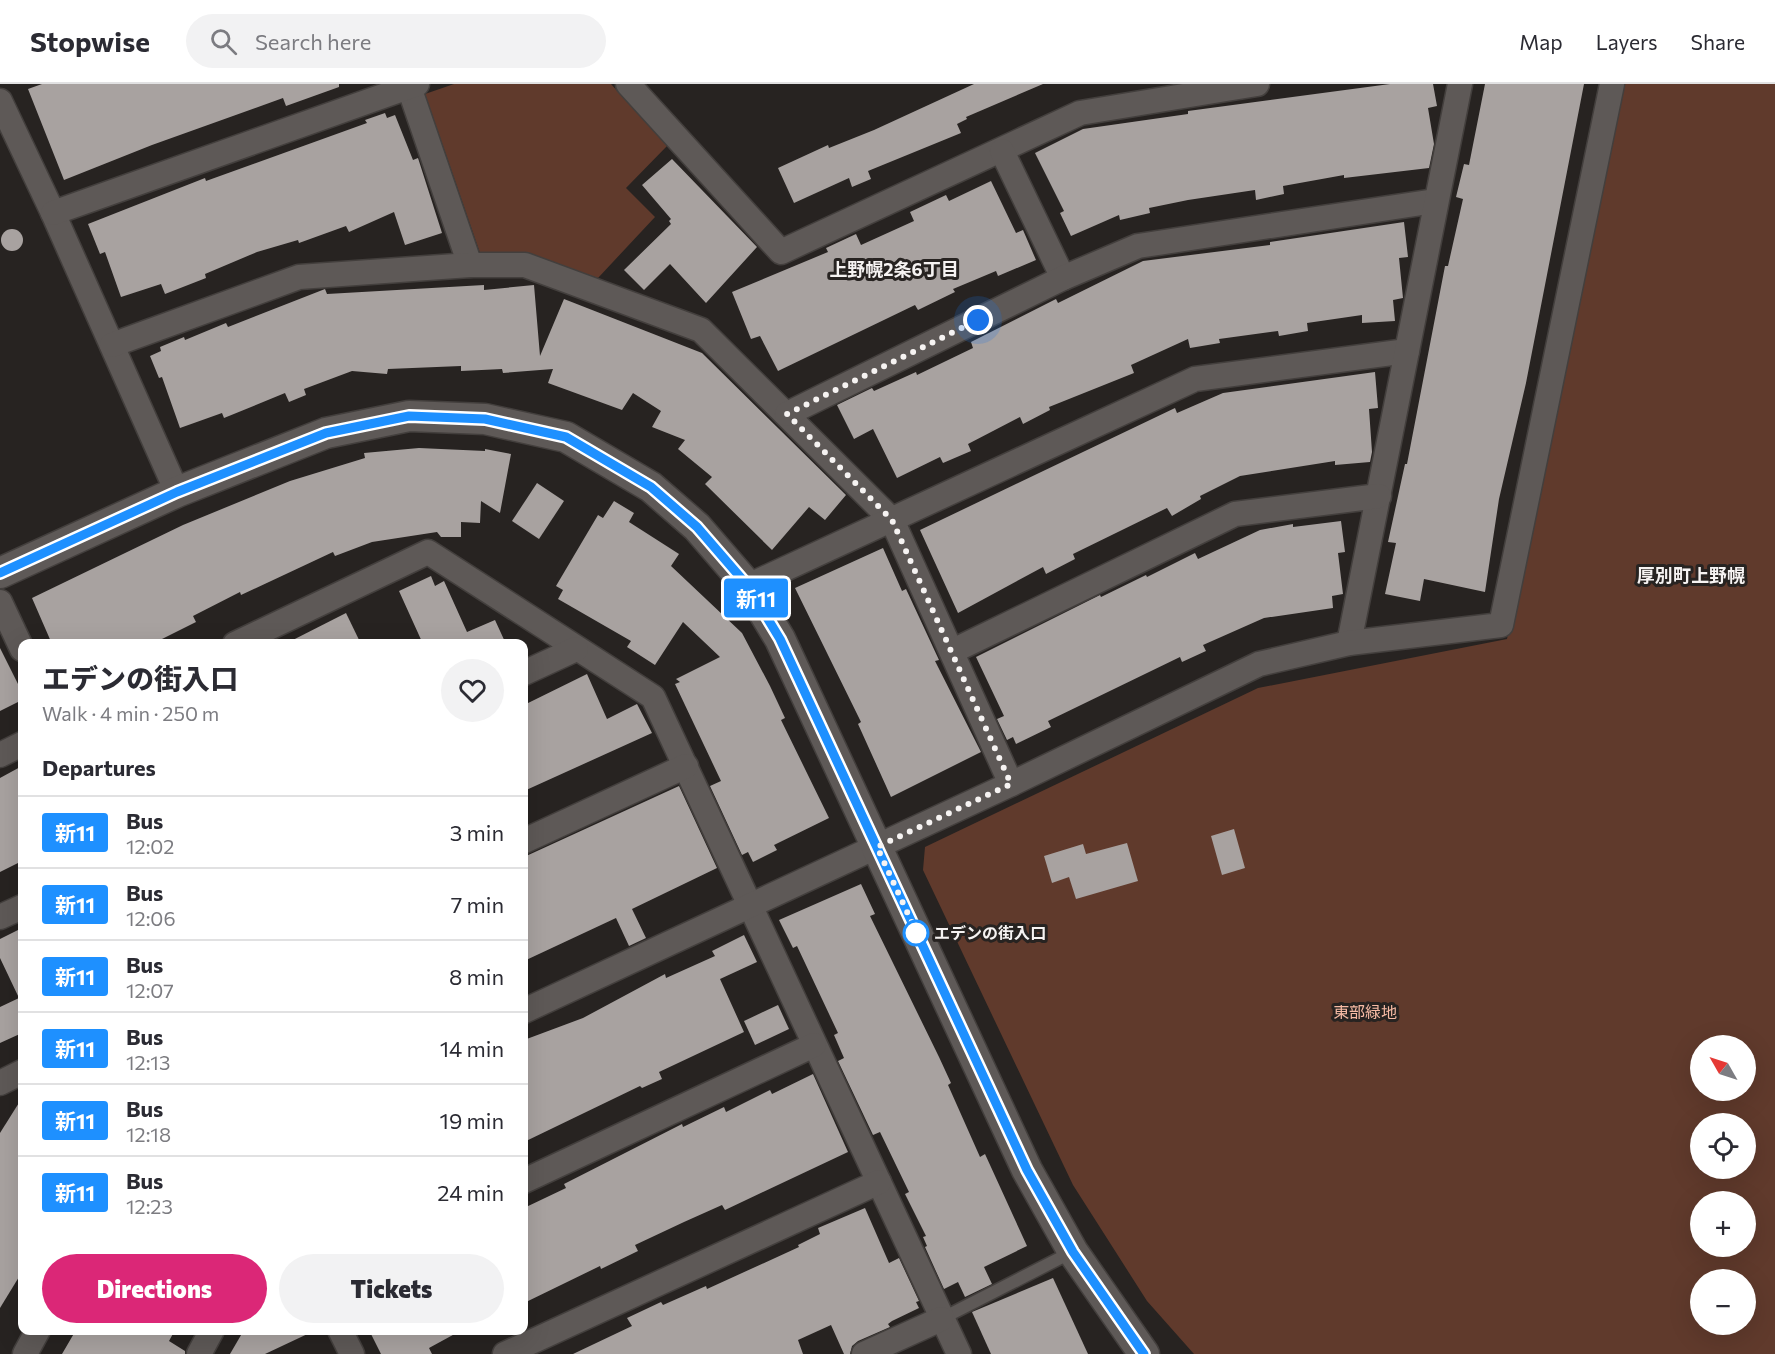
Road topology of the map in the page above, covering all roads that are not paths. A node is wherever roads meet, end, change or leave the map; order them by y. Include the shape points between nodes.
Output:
1 (628, 84) edge
2 (1257, 84) edge
3 (1460, 84) edge
4 (1612, 84) edge
5 (413, 85) edge
6 (0, 102) edge
7 (1002, 151) junction
8 (1435, 201) junction
9 (53, 213) junction
10 (470, 265) junction
11 (1063, 278) junction
12 (112, 345) junction
13 (1407, 351) junction
14 (787, 414) junction
15 (177, 492) junction
16 (1379, 496) junction
17 (892, 520) junction
18 (0, 573) edge
19 (748, 586) junction
20 (0, 602) edge
21 (245, 639) edge
22 (18, 640) edge
23 (1349, 643) junction
24 (576, 649) junction
25 (953, 651) junction
26 (528, 671) edge
27 (18, 746) edge
28 (0, 755) edge
29 (686, 766) junction
30 (1011, 784) junction
31 (528, 839) edge
32 (877, 847) junction
33 (750, 906) junction
34 (18, 909) edge
35 (0, 917) edge
36 (528, 1009) edge
37 (814, 1045) junction
38 (18, 1074) edge
39 (0, 1083) edge
40 (528, 1179) edge
41 (879, 1182) junction
42 (1073, 1252) junction
43 (941, 1319) junction
44 (36, 1335) edge
45 (209, 1335) edge
46 (342, 1335) edge
47 (25, 1354) edge
48 (199, 1354) edge
49 (352, 1354) edge
50 (505, 1354) edge
51 (864, 1354) edge
52 (959, 1354) edge
53 (1144, 1354) edge

1 - 7 street via 781,252
2 - 7 street via 1080,112
3 - 8 street
4 - 23 street via 1501,625
5 - 9 street
5 - 10 street
6 - 9 street
7 - 11 street
8 - 11 street via 1138,246
8 - 13 street
9 - 12 street
10 - 12 street via 299,277
10 - 14 street via 525,265 701,330
11 - 14 street
12 - 15 street
13 - 16 street
13 - 17 street via 1195,379
14 - 17 street
15 - 18 street
15 - 19 street via 326,433 409,416 485,419 566,437 651,487 697,527
16 - 23 street
16 - 25 street via 1235,514
17 - 19 street
17 - 25 street
19 - 32 street via 780,639
20 - 22 street
21 - 24 street via 428,552
23 - 30 street via 1258,664
24 - 26 street
24 - 29 street via 653,697
25 - 30 street
27 - 28 street
29 - 31 street
29 - 33 street
30 - 32 street
32 - 33 street
32 - 42 street via 1027,1170
33 - 36 street
33 - 37 street
34 - 35 street
37 - 40 street
37 - 41 street
38 - 39 street
41 - 43 street
41 - 50 street
42 - 43 lane
42 - 53 street
43 - 51 street
43 - 52 street
44 - 47 street
45 - 48 street
46 - 49 street

